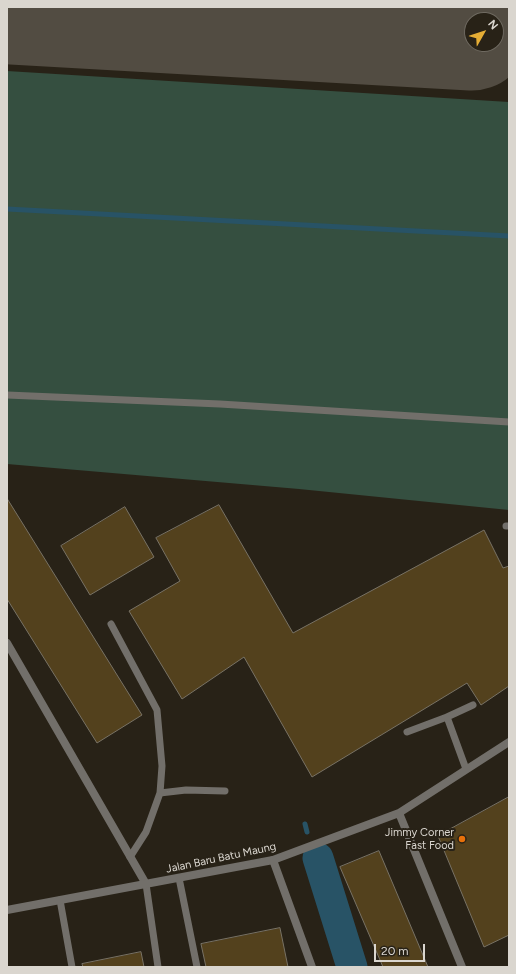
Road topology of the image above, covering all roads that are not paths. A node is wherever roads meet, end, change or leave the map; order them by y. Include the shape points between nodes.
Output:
1 (7, 395) edge
2 (509, 422) edge
3 (111, 624) dead end
4 (7, 643) edge
5 (473, 705) dead end
6 (447, 717) junction
7 (407, 732) dead end
8 (509, 742) edge
9 (466, 769) junction
10 (225, 791) dead end
11 (160, 793) junction
12 (398, 813) junction
13 (130, 857) junction
14 (274, 860) junction
15 (179, 878) junction
16 (146, 884) junction
17 (60, 900) junction
18 (7, 910) edge
19 (72, 967) edge
20 (158, 967) edge
21 (197, 967) edge
22 (312, 967) edge
23 (462, 967) edge

1 - 2 lane via 220,404
3 - 11 lane via 157,710 162,766
4 - 13 street
5 - 6 lane
6 - 7 lane
6 - 9 lane
8 - 9 street, Jalan Baru Batu Maung
9 - 12 street, Jalan Baru Batu Maung
10 - 11 lane via 186,790
11 - 13 lane via 146,832
12 - 14 street, Jalan Baru Batu Maung
12 - 23 street
13 - 16 street
14 - 15 street, Jalan Baru Batu Maung
14 - 22 street
15 - 16 street, Jalan Baru Batu Maung
15 - 21 lane
16 - 17 street, Jalan Baru Batu Maung
16 - 20 lane
17 - 18 street, Jalan Baru Batu Maung
17 - 19 lane

